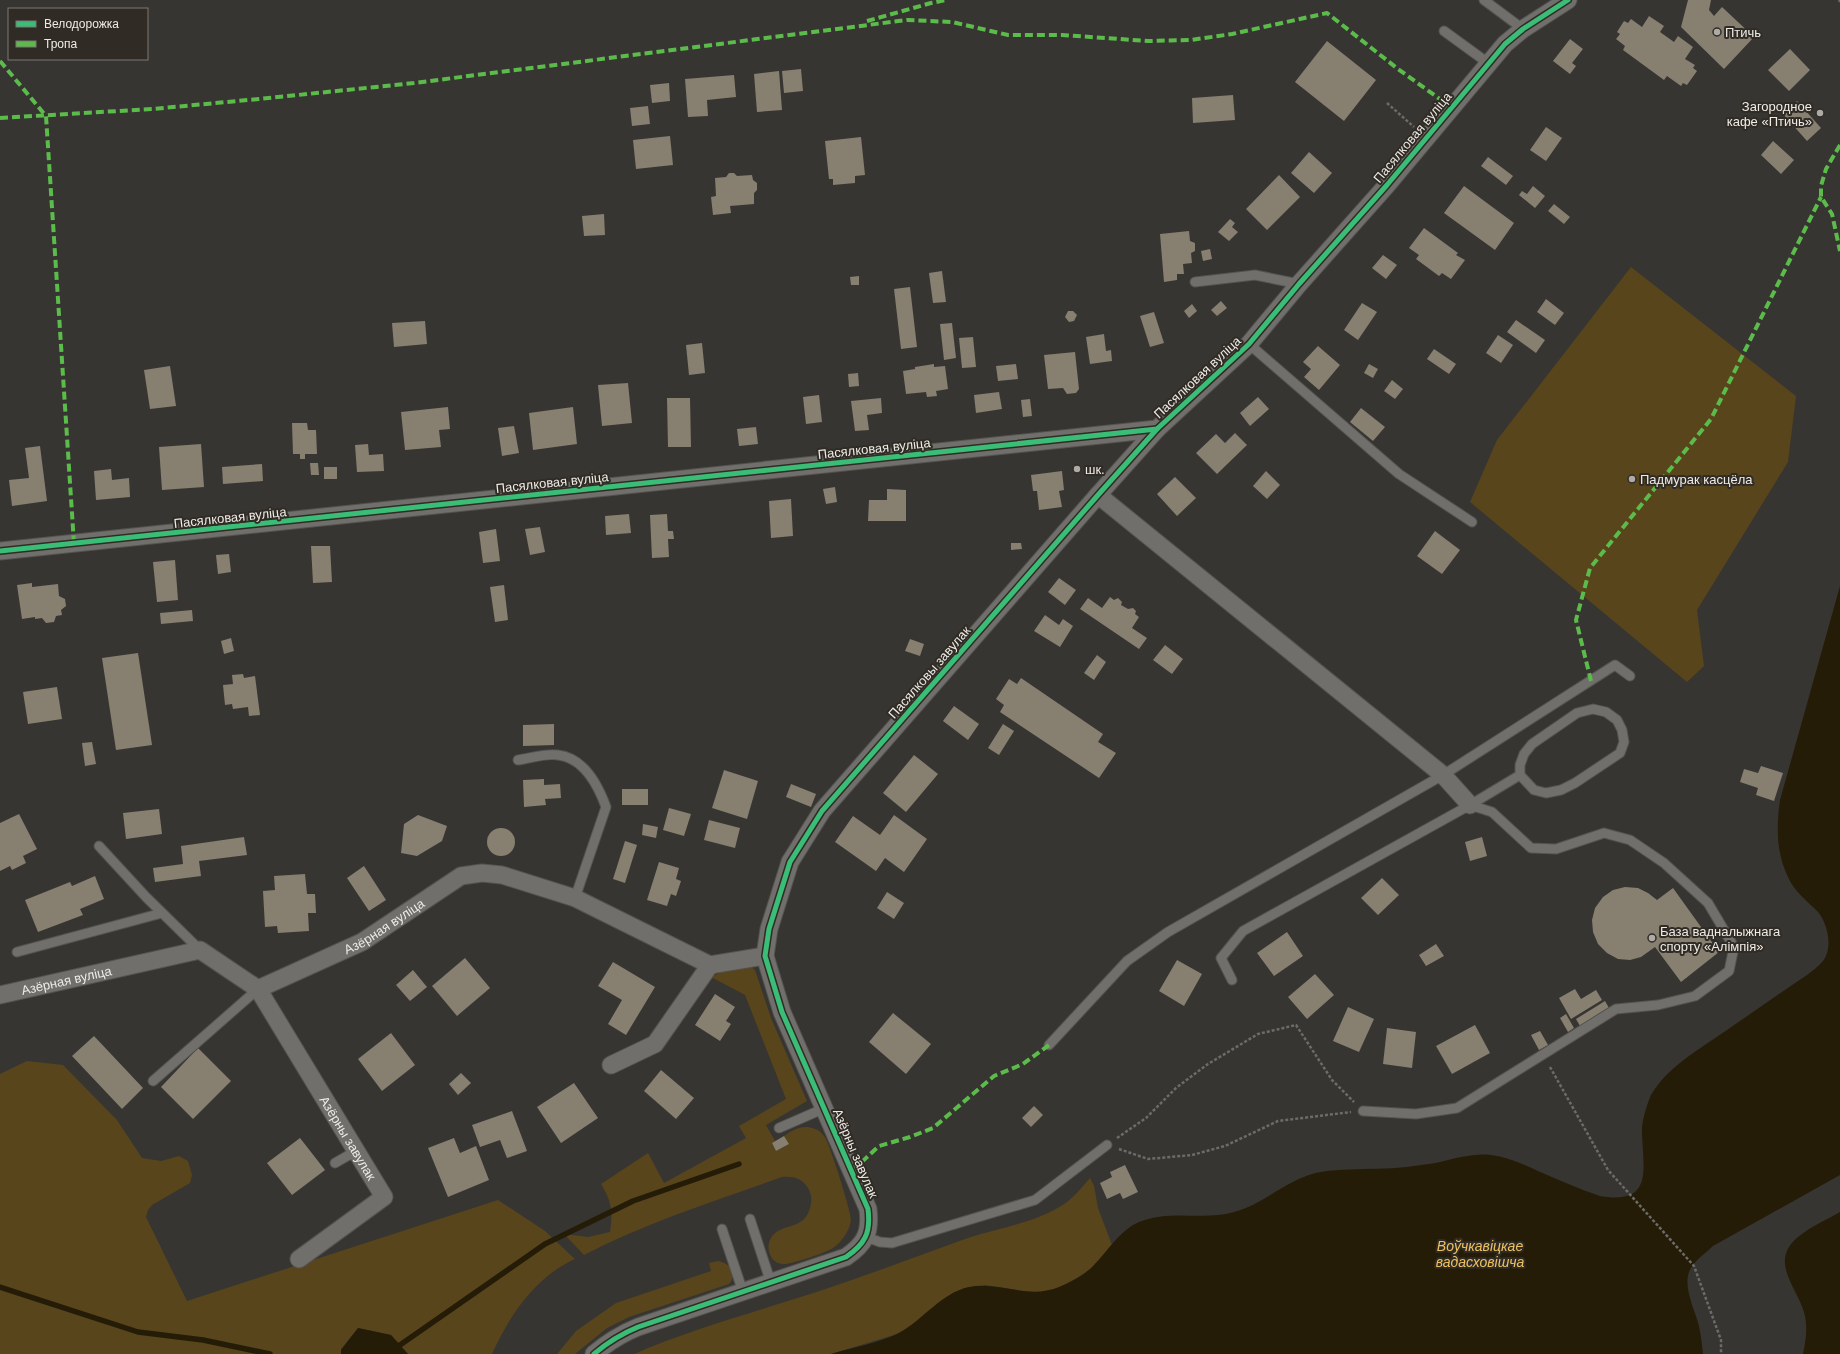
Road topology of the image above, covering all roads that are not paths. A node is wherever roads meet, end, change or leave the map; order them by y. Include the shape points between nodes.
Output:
1 (1484, 0) edge
2 (1568, 0) edge
3 (1523, 29) junction
4 (1444, 31) dead end
5 (1488, 63) junction
6 (1195, 282) dead end
7 (1299, 284) junction
8 (1249, 344) junction
9 (1158, 429) junction
10 (1098, 495) junction
11 (1472, 522) dead end
12 (0, 551) edge
13 (1630, 676) dead end
14 (518, 760) dead end
15 (1442, 775) junction
16 (1520, 775) junction
17 (1470, 805) junction
18 (99, 846) dead end
19 (575, 898) junction
20 (162, 913) junction
21 (200, 950) junction
22 (17, 952) dead end
23 (765, 956) junction
24 (710, 964) junction
25 (1232, 980) dead end
26 (258, 989) junction
27 (0, 995) edge
28 (1049, 1045) dead end
29 (611, 1065) dead end
30 (153, 1081) dead end
31 (825, 1108) junction
32 (1363, 1111) road end
33 (779, 1128) dead end
34 (1107, 1145) road end
35 (356, 1151) junction
36 (335, 1163) dead end
37 (750, 1219) dead end
38 (722, 1229) dead end
39 (866, 1237) junction
40 (299, 1259) dead end
41 (771, 1283) junction
42 (743, 1292) junction
43 (594, 1354) edge

1 - 3 lane
2 - 3 street, Пасялковая вуліца
3 - 5 street, Пасялковая вуліца
4 - 5 lane
5 - 7 street, Пасялковая вуліца via 1382,191
6 - 7 lane via 1255,275
7 - 8 street, Пасялковая вуліца
8 - 9 street, Пасялковая вуліца
8 - 11 lane via 1399,474
9 - 10 street, Пасялковы завулак
9 - 12 street, Пасялковая вуліца
10 - 15 street
10 - 23 street, Пасялковы завулак via 822,811 790,862 769,929
13 - 15 lane via 1615,665
14 - 19 lane via 557,754 570,758 583,767 601,792 606,807
15 - 17 street
15 - 28 lane via 1168,932 1127,961
16 - 16 lane via 1534,790 1561,790 1620,753 1624,742 1617,720 1606,712 1593,709 1577,713 1532,744 1524,754
16 - 17 lane
17 - 25 lane via 1243,931 1221,958
17 - 32 lane via 1492,812 1531,848 1556,849 1604,833 1630,840 1664,863 1708,903 1734,947 1729,971 1695,996 1658,1005 1616,1009 1457,1108 1416,1114
18 - 20 lane
19 - 24 street, Азёрная вуліца
19 - 26 street, Азёрная вуліца via 502,875 482,873 461,876 362,942
20 - 21 lane
20 - 22 lane
21 - 26 street
21 - 27 street, Азёрная вуліца
23 - 24 street
23 - 31 street, Азёрны завулак via 782,1012
24 - 29 street via 655,1044
26 - 30 lane
26 - 35 street, Азёрны завулак
31 - 33 lane
31 - 39 street, Азёрны завулак via 868,1209 870,1222
34 - 39 lane via 1036,1200 892,1244
35 - 36 lane
35 - 40 street, Азёрны завулак via 384,1197
37 - 41 lane
38 - 42 lane
39 - 41 street via 858,1249 846,1257
41 - 42 street
42 - 43 street via 638,1327 622,1334

